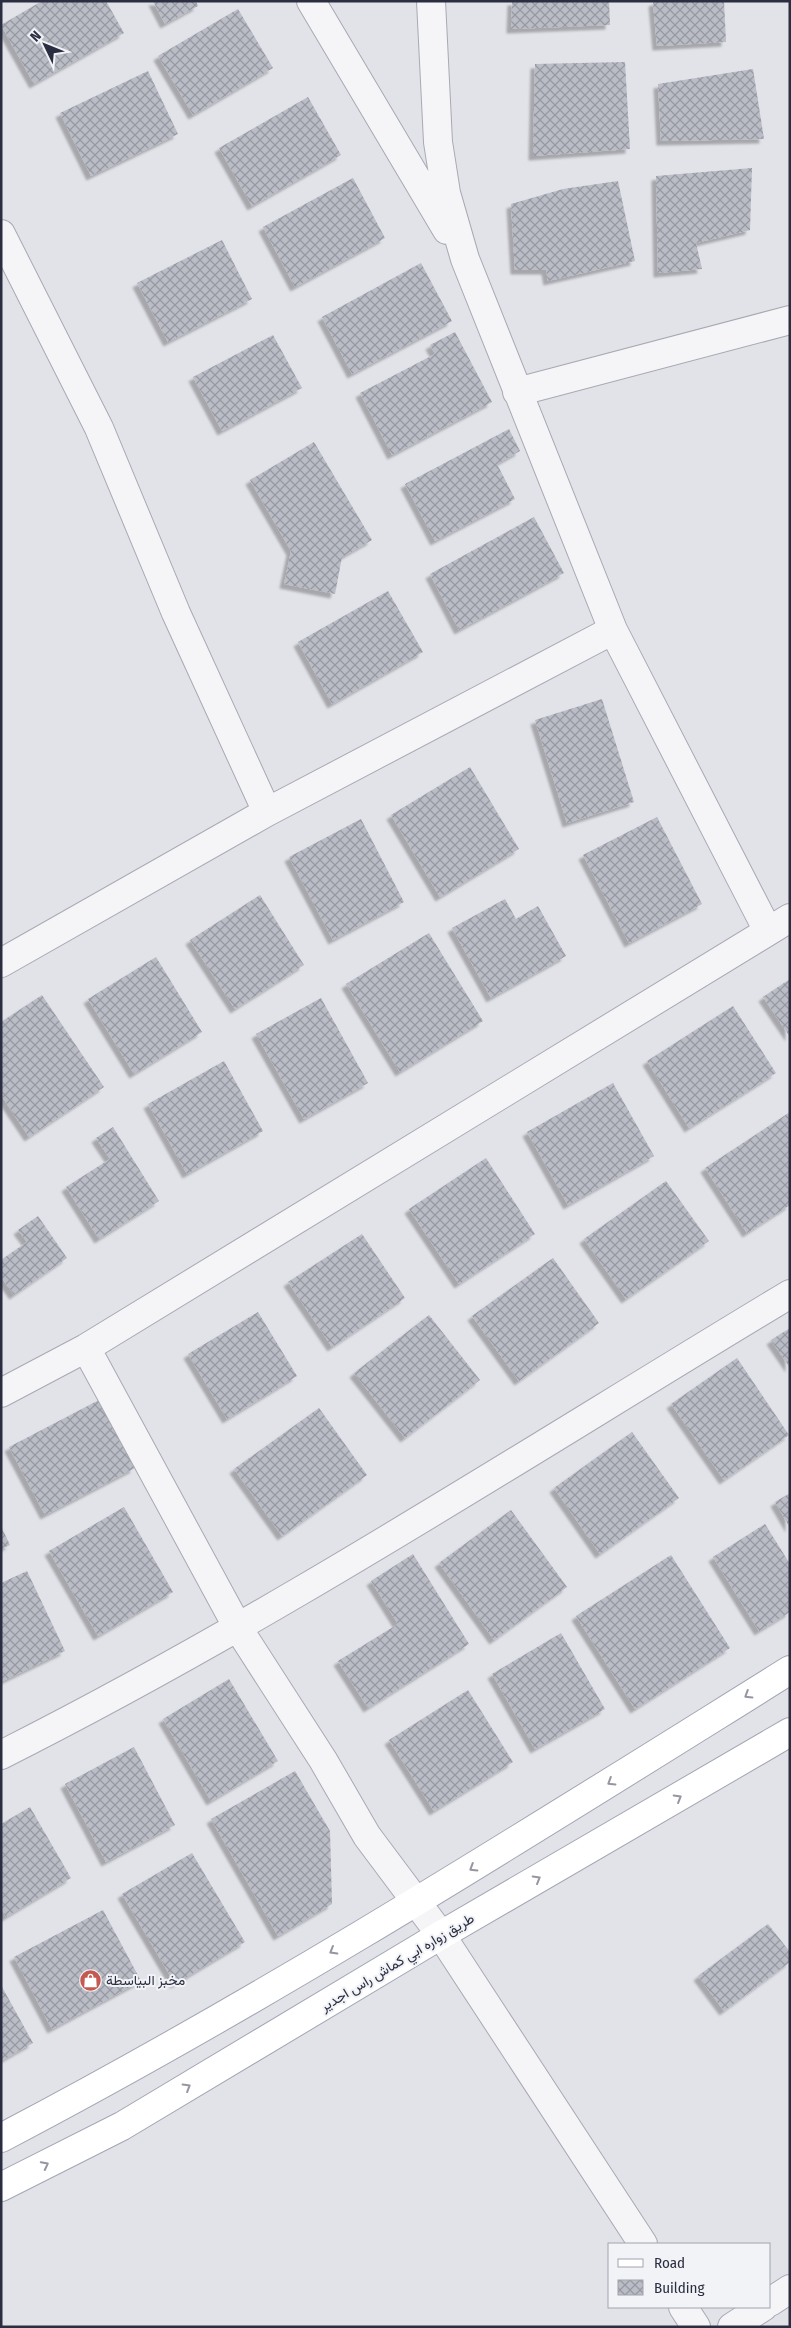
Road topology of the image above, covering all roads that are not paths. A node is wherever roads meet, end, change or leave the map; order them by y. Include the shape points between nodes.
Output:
1 (312, 1) edge
2 (431, 1) edge
3 (1, 234) edge
4 (465, 259) junction
5 (790, 320) edge
6 (517, 392) junction
7 (613, 630) junction
8 (267, 812) junction
9 (779, 925) edge
10 (1, 963) edge
11 (790, 1294) edge
12 (86, 1348) junction
13 (1, 1394) edge
14 (238, 1628) junction
15 (790, 1670) edge
16 (790, 1732) edge
17 (1, 1755) edge
18 (416, 1903) junction
19 (441, 1935) junction
20 (1, 2138) edge
21 (1, 2187) edge
22 (642, 2243) edge
23 (790, 2289) edge
24 (771, 2301) edge
25 (684, 2308) edge
26 (761, 2308) edge
27 (696, 2327) edge
28 (732, 2327) edge

1 - 4 street
2 - 4 street via 438,142 446,193
3 - 8 street via 99,428 176,613
4 - 6 street
5 - 6 street
6 - 7 street
7 - 8 street
7 - 9 street
8 - 10 street
9 - 12 street
11 - 14 street
12 - 13 street
12 - 14 street
14 - 17 street
14 - 18 street via 323,1760 367,1836
15 -> 18 main road
19 -> 16 main road, طريق زواره ابي كماش راس اجدير
18 - 19 street
18 -> 20 main road via 183,2039
21 -> 19 main road, طريق زواره ابي كماش راس اجدير via 122,2126
19 - 22 street
23 - 24 street
25 - 27 street
26 - 28 street

